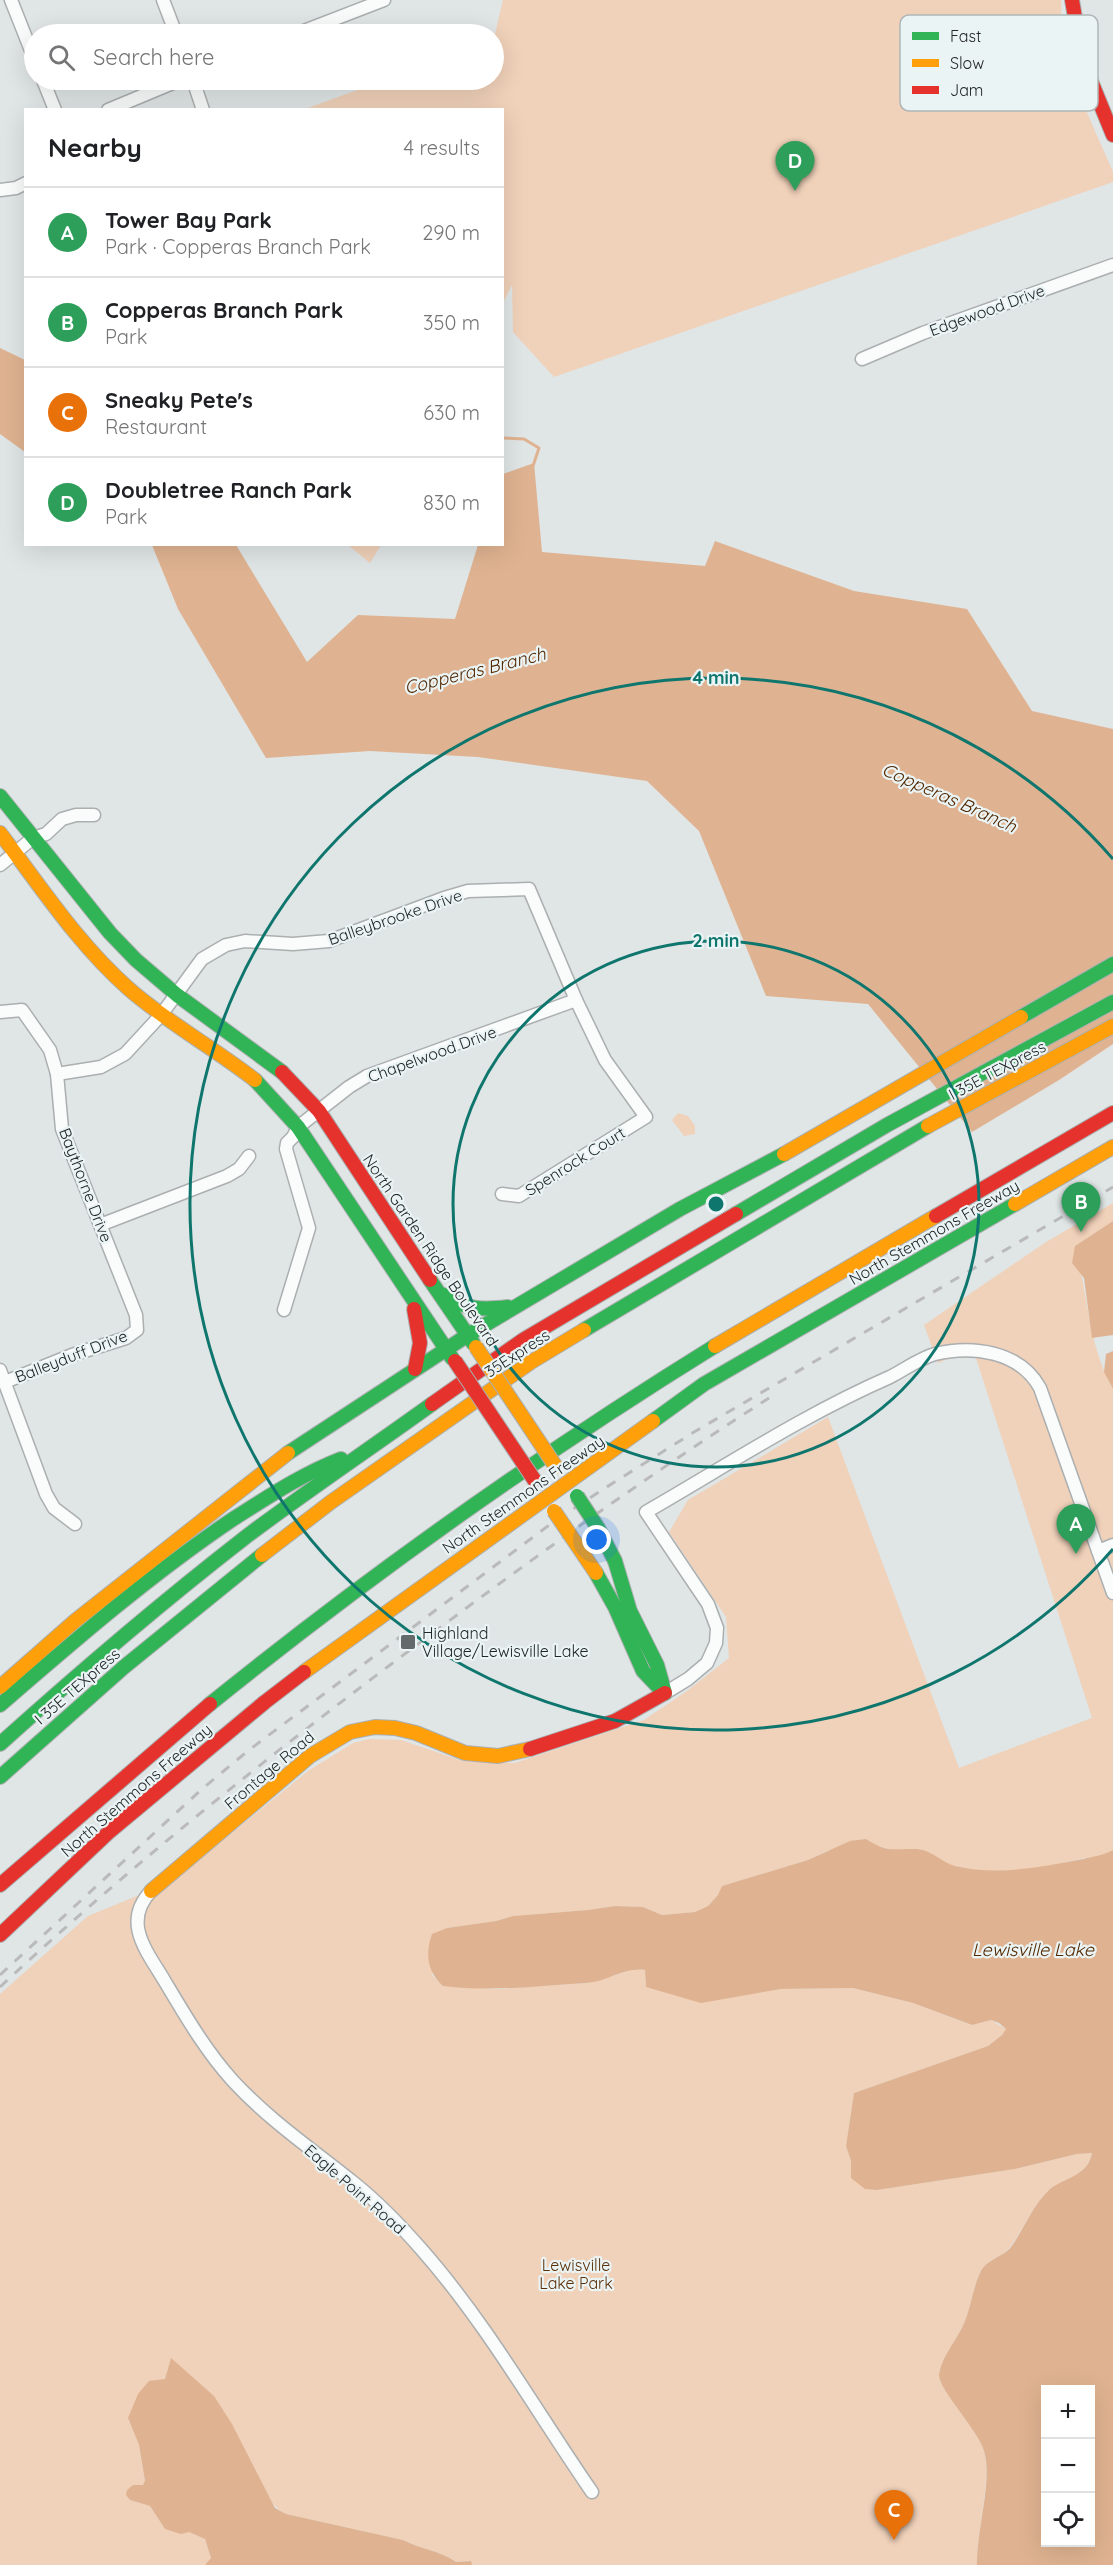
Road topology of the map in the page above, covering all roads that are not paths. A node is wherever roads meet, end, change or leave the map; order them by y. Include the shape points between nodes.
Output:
1 (12, 0) edge
2 (163, 0) edge
3 (384, 0) edge
4 (1072, 0) edge
5 (1075, 15) edge
6 (172, 24) edge
7 (322, 24) edge
8 (24, 32) edge
9 (1098, 88) edge
10 (47, 90) edge
11 (156, 90) edge
12 (196, 90) edge
13 (1108, 106) edge
14 (54, 108) edge
15 (113, 108) edge
16 (202, 108) edge
17 (1113, 135) edge
18 (24, 184) edge
19 (0, 190) edge
20 (1113, 265) edge
21 (862, 358) dead end
22 (0, 796) edge
23 (94, 815) dead end
24 (0, 833) edge
25 (33, 838) junction
26 (15, 852) junction
27 (0, 864) edge
28 (1113, 964) edge
29 (177, 995) junction
30 (576, 1000) junction
31 (1113, 1002) edge
32 (0, 1012) edge
33 (161, 1016) junction
34 (1113, 1026) edge
35 (57, 1074) junction
36 (319, 1112) junction
37 (1113, 1113) edge
38 (646, 1117) joint
39 (298, 1127) junction
40 (897, 1143) joint
41 (1113, 1147) edge
42 (249, 1156) dead end
43 (502, 1194) dead end
44 (100, 1225) junction
45 (437, 1289) junction
46 (411, 1298) junction
47 (519, 1305) junction
48 (284, 1310) dead end
49 (137, 1330) joint
50 (468, 1335) junction
51 (446, 1349) junction
52 (415, 1369) junction
53 (0, 1370) edge
54 (5, 1382) junction
55 (365, 1451) junction
56 (568, 1484) junction
57 (546, 1499) junction
58 (75, 1524) dead end
59 (1113, 1545) edge
60 (1098, 1551) junction
61 (1113, 1593) edge
62 (177, 1622) joint
63 (0, 1688) edge
64 (665, 1693) junction
65 (0, 1706) edge
66 (0, 1744) edge
67 (0, 1777) edge
68 (0, 1885) edge
69 (151, 1891) joint
70 (0, 1935) edge
71 (592, 2492) dead end

1 - 8 street
2 - 6 street
3 - 7 street
4 - 5 main road
9 - 13 main road
10 - 14 street
11 - 15 street
12 - 16 street
13 - 17 main road
18 - 19 street
20 - 21 street, Edgewood Drive
22 - 25 main road, North Garden Ridge Boulevard
23 - 25 street via 62,819 45,834
24 - 26 main road
25 - 26 street
25 - 29 main road, North Garden Ridge Boulevard via 110,933
26 - 27 street
26 - 33 main road via 78,937
28 - 47 main road via 754,1172 680,1209
29 - 30 street, Balleybrooke Drive via 202,959 226,945 245,941 329,941 460,893 529,889
29 - 33 street, Balleybrooke Drive
29 - 36 main road, North Garden Ridge Boulevard via 278,1067
30 - 36 street, Chapelwood Drive via 367,1076
30 - 38 street, Balleybrooke Drive via 605,1060
31 - 55 main road via 887,1125 523,1340
32 - 35 street, Baythorne Drive via 22,1010 50,1050
33 - 35 street, Balleybrooke Drive via 113,1062
33 - 39 main road via 260,1084
34 - 40 main road, I 35E TEXpress
35 - 44 street, Baythorne Drive via 62,1129
36 - 39 street, Chapelwood Drive
36 - 45 main road, North Garden Ridge Boulevard
37 - 68 main road, North Stemmons Freeway via 707,1351 502,1484 288,1641 127,1772
38 - 43 street, Spenrock Court via 519,1196
39 - 46 main road
39 - 48 street via 286,1149 309,1228
40 - 62 main road, 35Express via 531,1362 331,1502
41 - 56 main road, North Stemmons Freeway via 704,1384
42 - 44 street via 239,1169 226,1176
44 - 49 street, Baythorne Drive via 136,1315
45 - 47 main road via 457,1304 476,1311
45 - 50 main road, North Garden Ridge Boulevard
46 - 51 main road
46 - 52 main road via 420,1343
47 - 50 main road
49 - 54 street, Balleyduff Drive via 126,1338
50 - 51 main road
50 - 56 main road, North Garden Ridge Boulevard, bridge
51 - 52 main road
51 - 57 main road, bridge
52 - 63 main road via 284,1455 75,1621
53 - 54 street
54 - 58 street via 46,1494 54,1508
55 - 65 main road via 312,1469 222,1527 135,1591
55 - 66 main road via 186,1584
56 - 57 main road, North Stemmons Freeway
56 - 64 main road, North Garden Ridge Boulevard, bridge via 615,1561 630,1611 657,1665
57 - 64 main road, bridge via 596,1573 643,1671
57 - 70 main road, North Stemmons Freeway via 265,1702 110,1831
59 - 60 street
60 - 61 street
60 - 64 street via 1034,1376 1005,1358 976,1350 934,1354 862,1389 646,1512 708,1604 717,1628 716,1643 707,1663
62 - 67 main road, I 35E TEXpress
64 - 69 main road, Frontage Road via 615,1721 498,1756 465,1753 395,1728 350,1732 310,1756
69 - 71 street, Eagle Point Road via 138,1912 137,1930 200,2040 255,2102 362,2190 423,2251 519,2381

